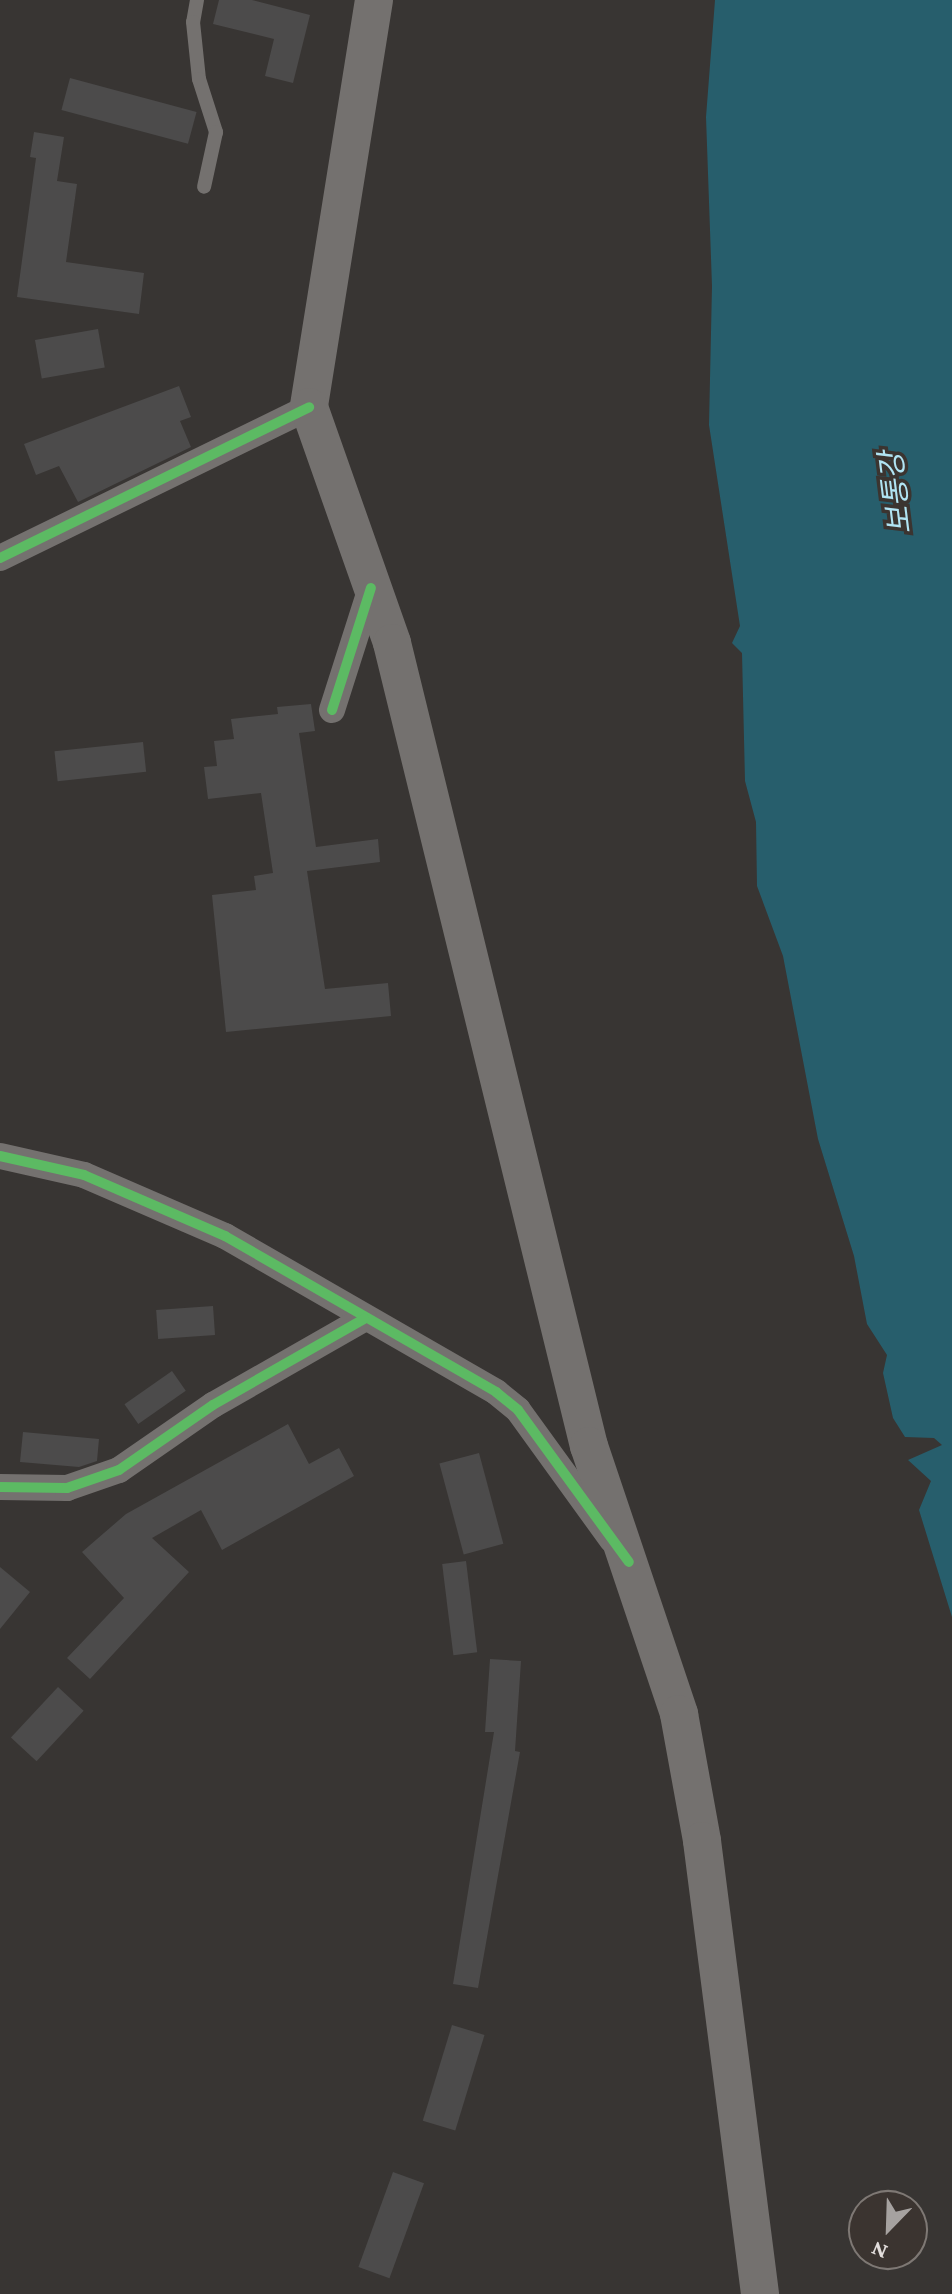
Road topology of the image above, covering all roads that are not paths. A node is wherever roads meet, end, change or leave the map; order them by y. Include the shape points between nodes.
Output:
1 (197, 0) edge
2 (374, 0) edge
3 (204, 187) dead end
4 (309, 407) junction
5 (0, 558) edge
6 (371, 588) junction
7 (332, 710) dead end
8 (0, 1156) edge
9 (364, 1319) junction
10 (0, 1487) edge
11 (629, 1562) junction
12 (760, 2294) edge

1 - 3 lane via 193,22 199,79 216,132
2 - 4 main road
4 - 5 street
4 - 6 main road
6 - 7 street
6 - 11 main road via 392,643 589,1446
8 - 9 street via 84,1175 196,1223
9 - 10 street via 213,1405 119,1470 67,1488
9 - 11 street via 518,1410
11 - 12 main road via 679,1714

